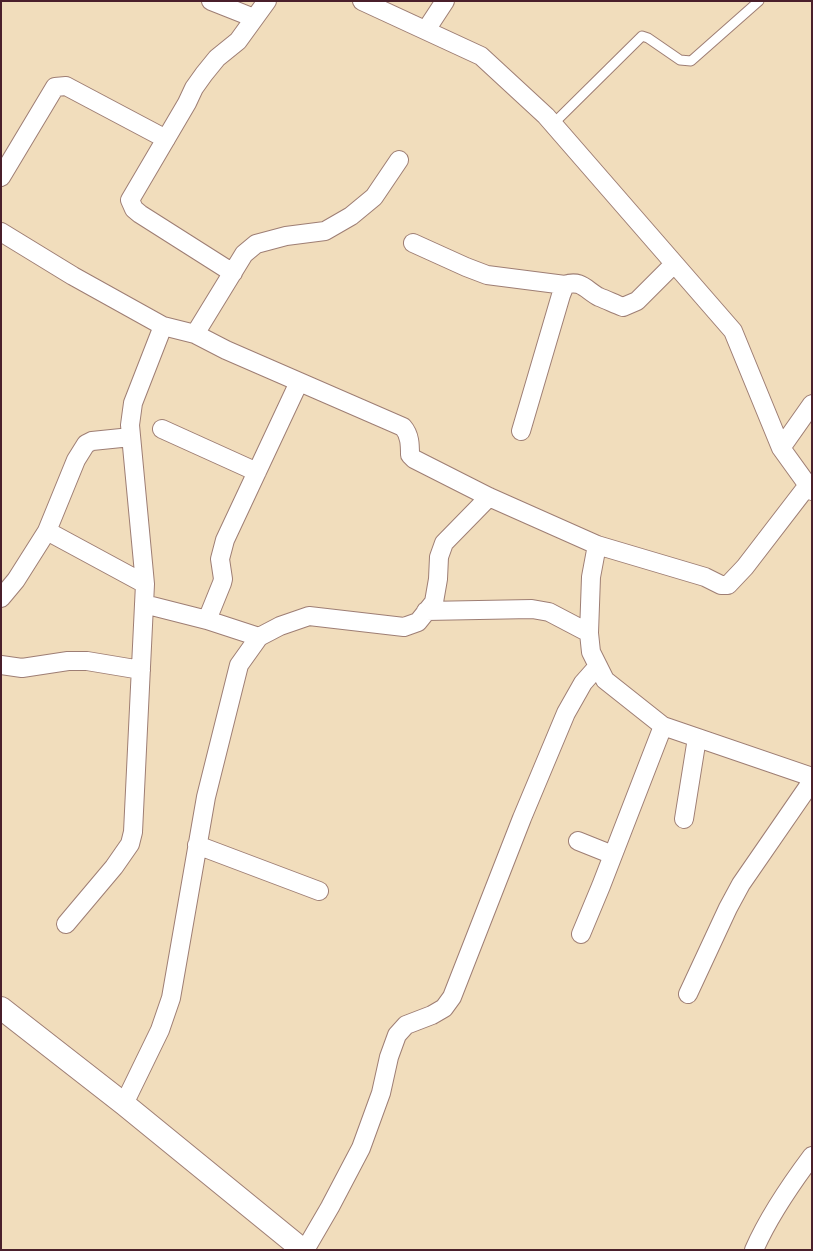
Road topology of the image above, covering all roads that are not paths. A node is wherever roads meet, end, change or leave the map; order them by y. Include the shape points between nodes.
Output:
1 (211, 1) edge
2 (267, 1) edge
3 (362, 1) edge
4 (445, 1) edge
5 (759, 1) edge
6 (254, 18) junction
7 (426, 30) junction
8 (553, 124) junction
9 (166, 139) junction
10 (399, 160) dead end
11 (1, 177) edge
12 (1, 232) edge
13 (413, 243) dead end
14 (674, 264) junction
15 (233, 272) junction
16 (565, 285) junction
17 (163, 326) junction
18 (195, 334) junction
19 (299, 382) junction
20 (812, 404) edge
21 (162, 429) dead end
22 (521, 430) dead end
23 (131, 437) junction
24 (781, 448) junction
25 (257, 472) junction
26 (810, 488) edge
27 (489, 497) junction
28 (48, 531) junction
29 (597, 545) junction
30 (145, 584) junction
31 (1, 598) edge
32 (144, 604) junction
33 (426, 611) junction
34 (207, 620) junction
35 (589, 633) junction
36 (258, 637) junction
37 (1, 666) edge
38 (598, 666) junction
39 (141, 670) junction
40 (663, 726) junction
41 (697, 738) junction
42 (812, 777) edge
43 (812, 781) edge
44 (684, 819) dead end
45 (578, 841) dead end
46 (197, 845) junction
47 (613, 855) junction
48 (319, 891) dead end
49 (66, 924) dead end
50 (581, 934) dead end
51 (688, 994) dead end
52 (1, 1008) edge
53 (124, 1104) junction
54 (809, 1168) edge
55 (304, 1250) edge
56 (754, 1250) edge

1 - 6 street
2 - 6 street
3 - 7 street
4 - 7 street
5 - 8 lane via 691,61 680,60 642,36
6 - 9 street via 238,41 217,58 204,74
7 - 8 street via 481,56
8 - 14 street
9 - 11 street via 66,86 55,87
9 - 15 street via 130,200 134,209
10 - 15 street via 374,197 352,216 325,231 286,236 256,244 244,254
12 - 17 street
13 - 16 street via 487,275
14 - 16 street via 637,301 623,307 597,296 585,286 573,282
14 - 24 street via 733,331
15 - 18 street
16 - 22 street
17 - 18 street
17 - 23 street via 133,403
18 - 19 street
19 - 25 street
19 - 27 street via 403,427 410,443 410,455 414,459
20 - 24 street
21 - 25 street
23 - 28 street via 86,444 76,460
23 - 30 street
24 - 26 street
25 - 34 street via 225,540 220,559 223,579
26 - 29 street via 728,585 721,585 705,577
27 - 29 street
27 - 33 street via 444,543 439,557 434,602
28 - 30 street
28 - 31 street
29 - 35 street via 591,577
30 - 32 street
32 - 34 street
32 - 39 street
33 - 35 street via 532,609 549,612
33 - 36 street via 418,622 404,627 309,616
34 - 36 street
35 - 38 street via 591,652
36 - 46 street via 239,664 206,797
37 - 39 street via 22,668 68,661
38 - 40 street via 605,680
38 - 55 street via 583,683 566,713 452,997 444,1008 406,1025 397,1035 361,1148
39 - 49 street via 133,832 130,844
40 - 41 street
40 - 47 street
41 - 42 street
41 - 44 street
43 - 51 street via 741,884
45 - 47 street
46 - 48 street
46 - 53 street via 171,998 160,1030
47 - 50 street
52 - 53 street
53 - 55 street
54 - 56 street via 762,1232

